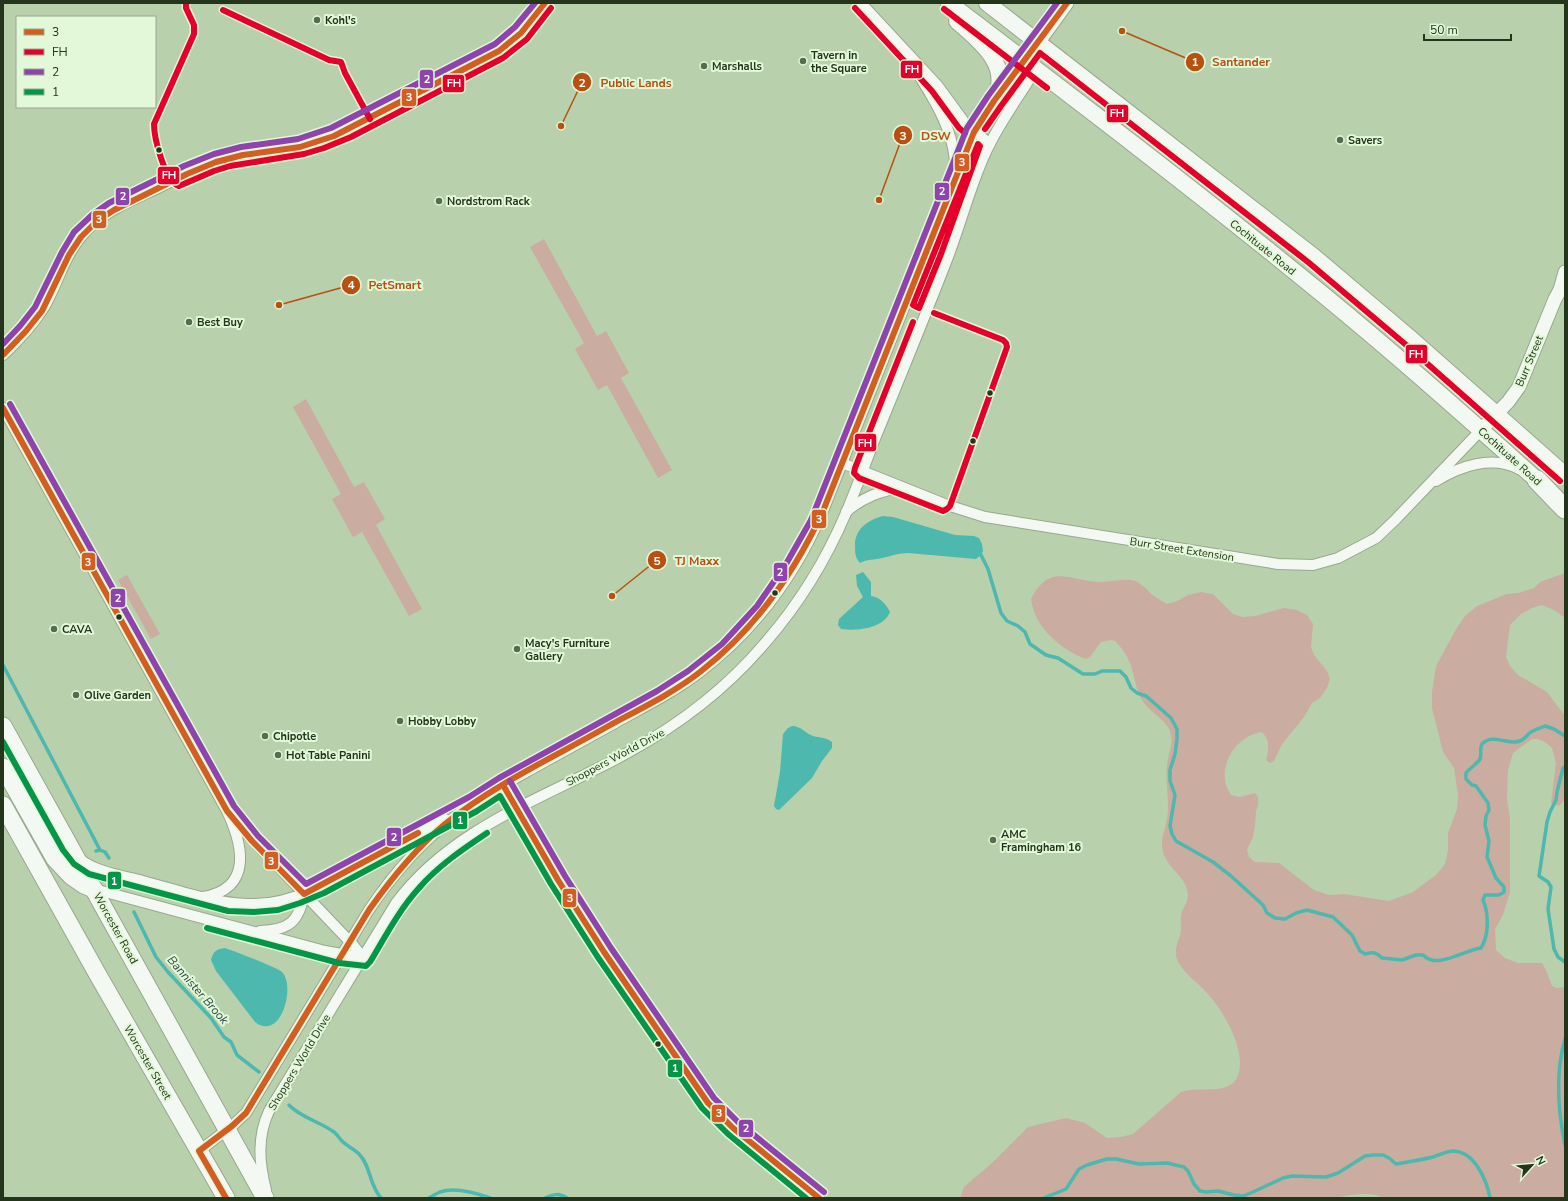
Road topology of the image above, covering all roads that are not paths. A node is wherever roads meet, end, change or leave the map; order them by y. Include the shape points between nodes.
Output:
1 (545, 3) edge
2 (861, 3) edge
3 (938, 3) edge
4 (948, 3) edge
5 (987, 3) edge
6 (1067, 3) edge
7 (1039, 42) junction
8 (902, 49) junction
9 (1030, 65) junction
10 (994, 101) junction
11 (974, 132) junction
12 (990, 144) junction
13 (954, 182) junction
14 (1565, 272) edge
15 (1562, 288) edge
16 (3, 355) edge
17 (3, 408) edge
18 (1497, 413) junction
19 (1481, 430) junction
20 (842, 463) junction
21 (862, 471) junction
22 (1565, 475) edge
23 (1537, 480) junction
24 (902, 487) junction
25 (1423, 490) junction
26 (1565, 505) edge
27 (1565, 509) edge
28 (846, 512) junction
29 (3, 726) edge
30 (3, 767) edge
31 (503, 785) junction
32 (474, 804) junction
33 (3, 805) edge
34 (516, 809) junction
35 (226, 811) junction
36 (70, 846) junction
37 (94, 889) junction
38 (304, 894) junction
39 (202, 897) junction
40 (249, 931) junction
41 (350, 942) junction
42 (341, 955) junction
43 (363, 958) junction
44 (227, 1130) junction
45 (199, 1151) junction
46 (226, 1198) edge
47 (265, 1198) edge
48 (268, 1198) edge
49 (819, 1198) edge

1 - 16 street via 521,33 499,51 347,130 302,146 236,156 211,163 105,215 74,245 38,316 23,336
2 - 8 street
3 - 10 main road via 994,58 1000,83
4 - 9 main road, Cochituate Road
5 - 7 main road, Cochituate Road
6 - 7 street
7 - 9 street, Shoppers World Drive via 1039,56
7 - 18 main road, Cochituate Road via 1313,256
8 - 11 street via 938,86
8 - 13 street via 947,128 955,158
9 - 10 street, Shoppers World Drive
9 - 12 street, Shoppers World Drive
9 - 19 main road, Cochituate Road via 1298,275
10 - 11 street, Shoppers World Drive
11 - 12 street
11 - 13 street, Shoppers World Drive
12 - 21 street, Shoppers World Drive via 948,257
13 - 20 street, Shoppers World Drive
14 - 15 street, Burr Street
15 - 18 street, Burr Street via 1519,387
17 - 35 street
18 - 19 street, Burr Street
18 - 22 main road, Cochituate Road
19 - 23 main road, Cochituate Road
19 - 25 street, Burr Street Extension
20 - 21 street, Burr Street Extension
20 - 31 street, Shoppers World Drive via 818,523 793,568 763,611 727,650 693,677 660,698
21 - 24 street, Burr Street Extension
21 - 28 street, Shoppers World Drive
23 - 25 street via 1510,465 1480,464 1451,472
23 - 26 main road, Cochituate Road
23 - 27 highway
24 - 25 street, Burr Street Extension via 963,511 985,516 1287,565 1313,565 1338,558 1376,538
24 - 28 street via 875,494
28 - 34 street, Shoppers World Drive via 819,567 789,613 756,654 717,692 648,741
29 - 36 highway, Worcester Road
30 - 37 highway via 55,859 71,876
31 - 32 street, Shoppers World Drive
31 - 34 street
32 - 38 street, Shoppers World Drive
32 - 41 street, Shoppers World Drive via 446,823 401,867 376,899
33 - 45 highway, Worcester Street
34 - 43 street, Shoppers World Drive via 488,823 460,842 422,873 396,903
34 - 49 street via 600,946 708,1103 736,1132
35 - 38 street
35 - 39 street via 238,841 239,870 235,879 224,890
36 - 37 highway, Worcester Road
36 - 39 street, Shoppers World Drive via 79,858 91,866
37 - 40 street
37 - 44 highway, Worcester Road
38 - 39 street, Shoppers World Drive via 282,901 255,904 229,903
38 - 40 street via 300,912 284,928
38 - 41 street
40 - 42 street
41 - 42 street, Shoppers World Drive
41 - 43 street
42 - 43 street
42 - 44 street, Shoppers World Drive via 249,1108 242,1118
43 - 48 street, Shoppers World Drive via 266,1117 261,1132 260,1154
44 - 45 street, Shoppers World Drive
44 - 47 highway
45 - 46 highway, Worcester Street

